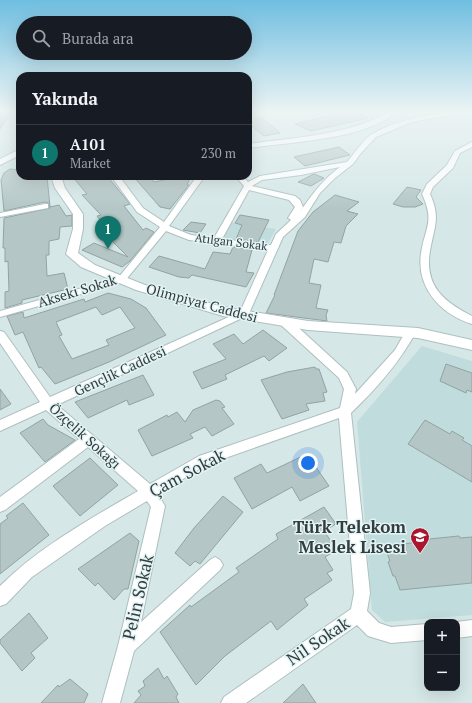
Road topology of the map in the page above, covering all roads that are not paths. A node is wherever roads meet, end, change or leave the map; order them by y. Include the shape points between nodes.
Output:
1 (365, 145) edge
2 (470, 145) edge
3 (16, 154) edge
4 (16, 159) edge
5 (0, 162) edge
6 (351, 163) junction
7 (0, 166) edge
8 (57, 180) edge
9 (118, 180) edge
10 (198, 180) edge
11 (243, 180) edge
12 (248, 185) junction
13 (45, 206) dead end
14 (0, 215) edge
15 (166, 226) junction
16 (279, 236) junction
17 (216, 241) junction
18 (274, 248) junction
19 (121, 280) junction
20 (0, 314) edge
21 (241, 316) junction
22 (472, 320) edge
23 (285, 322) junction
24 (411, 332) junction
25 (0, 335) edge
26 (472, 345) edge
27 (48, 404) junction
28 (345, 411) junction
29 (0, 426) edge
30 (88, 439) junction
31 (149, 492) junction
32 (0, 505) edge
33 (215, 565) dead end
34 (0, 598) edge
35 (358, 614) junction
36 (472, 628) edge
37 (460, 630) edge
38 (424, 632) edge
39 (127, 646) junction
40 (111, 703) edge
41 (230, 703) edge

1 - 6 street
2 - 22 street via 457,152 450,166 430,186 426,194 435,218 425,252 426,278 431,291 443,304
3 - 5 main road
4 - 7 main road
6 - 12 street via 260,178
6 - 16 street via 332,176 317,192 302,215
8 - 19 main road, Olimpiyat Caddesi via 78,214 79,228 72,254 88,266
9 - 15 street, Atılgan Sokak via 140,210
10 - 15 street, Akseki Sokak
11 - 12 street
12 - 16 street via 250,188 292,198 297,202 299,207
12 - 17 street
13 - 14 street
15 - 17 street, Atılgan Sokak via 189,237
15 - 19 street, Akseki Sokak
16 - 18 street
17 - 18 street, Atılgan Sokak
18 - 21 street
19 - 20 street, Akseki Sokak
19 - 21 main road, Olimpiyat Caddesi via 155,293
21 - 23 main road, Olimpiyat Caddesi
21 - 27 street, Gençlik Caddesi
23 - 24 main road, Olimpiyat Caddesi
23 - 28 street, Nil Sokak via 343,376 350,389
24 - 26 main road, Olimpiyat Caddesi
24 - 28 street, Çam Sokak via 399,353
25 - 27 street, Özçelik Sokağı
27 - 29 street, Gençlik Caddesi
27 - 30 street, Özçelik Sokağı
28 - 31 street, Çam Sokak via 204,460
28 - 35 street, Nil Sokak via 362,593
30 - 31 street, Özçelik Sokağı
30 - 32 street
31 - 34 street, Çam Sokak via 100,521 26,571
31 - 39 street, Pelin Sokak via 158,506
33 - 39 street
35 - 38 street via 374,630 391,635
35 - 41 street, Nil Sokak
36 - 37 street
39 - 40 street, Pelin Sokak

